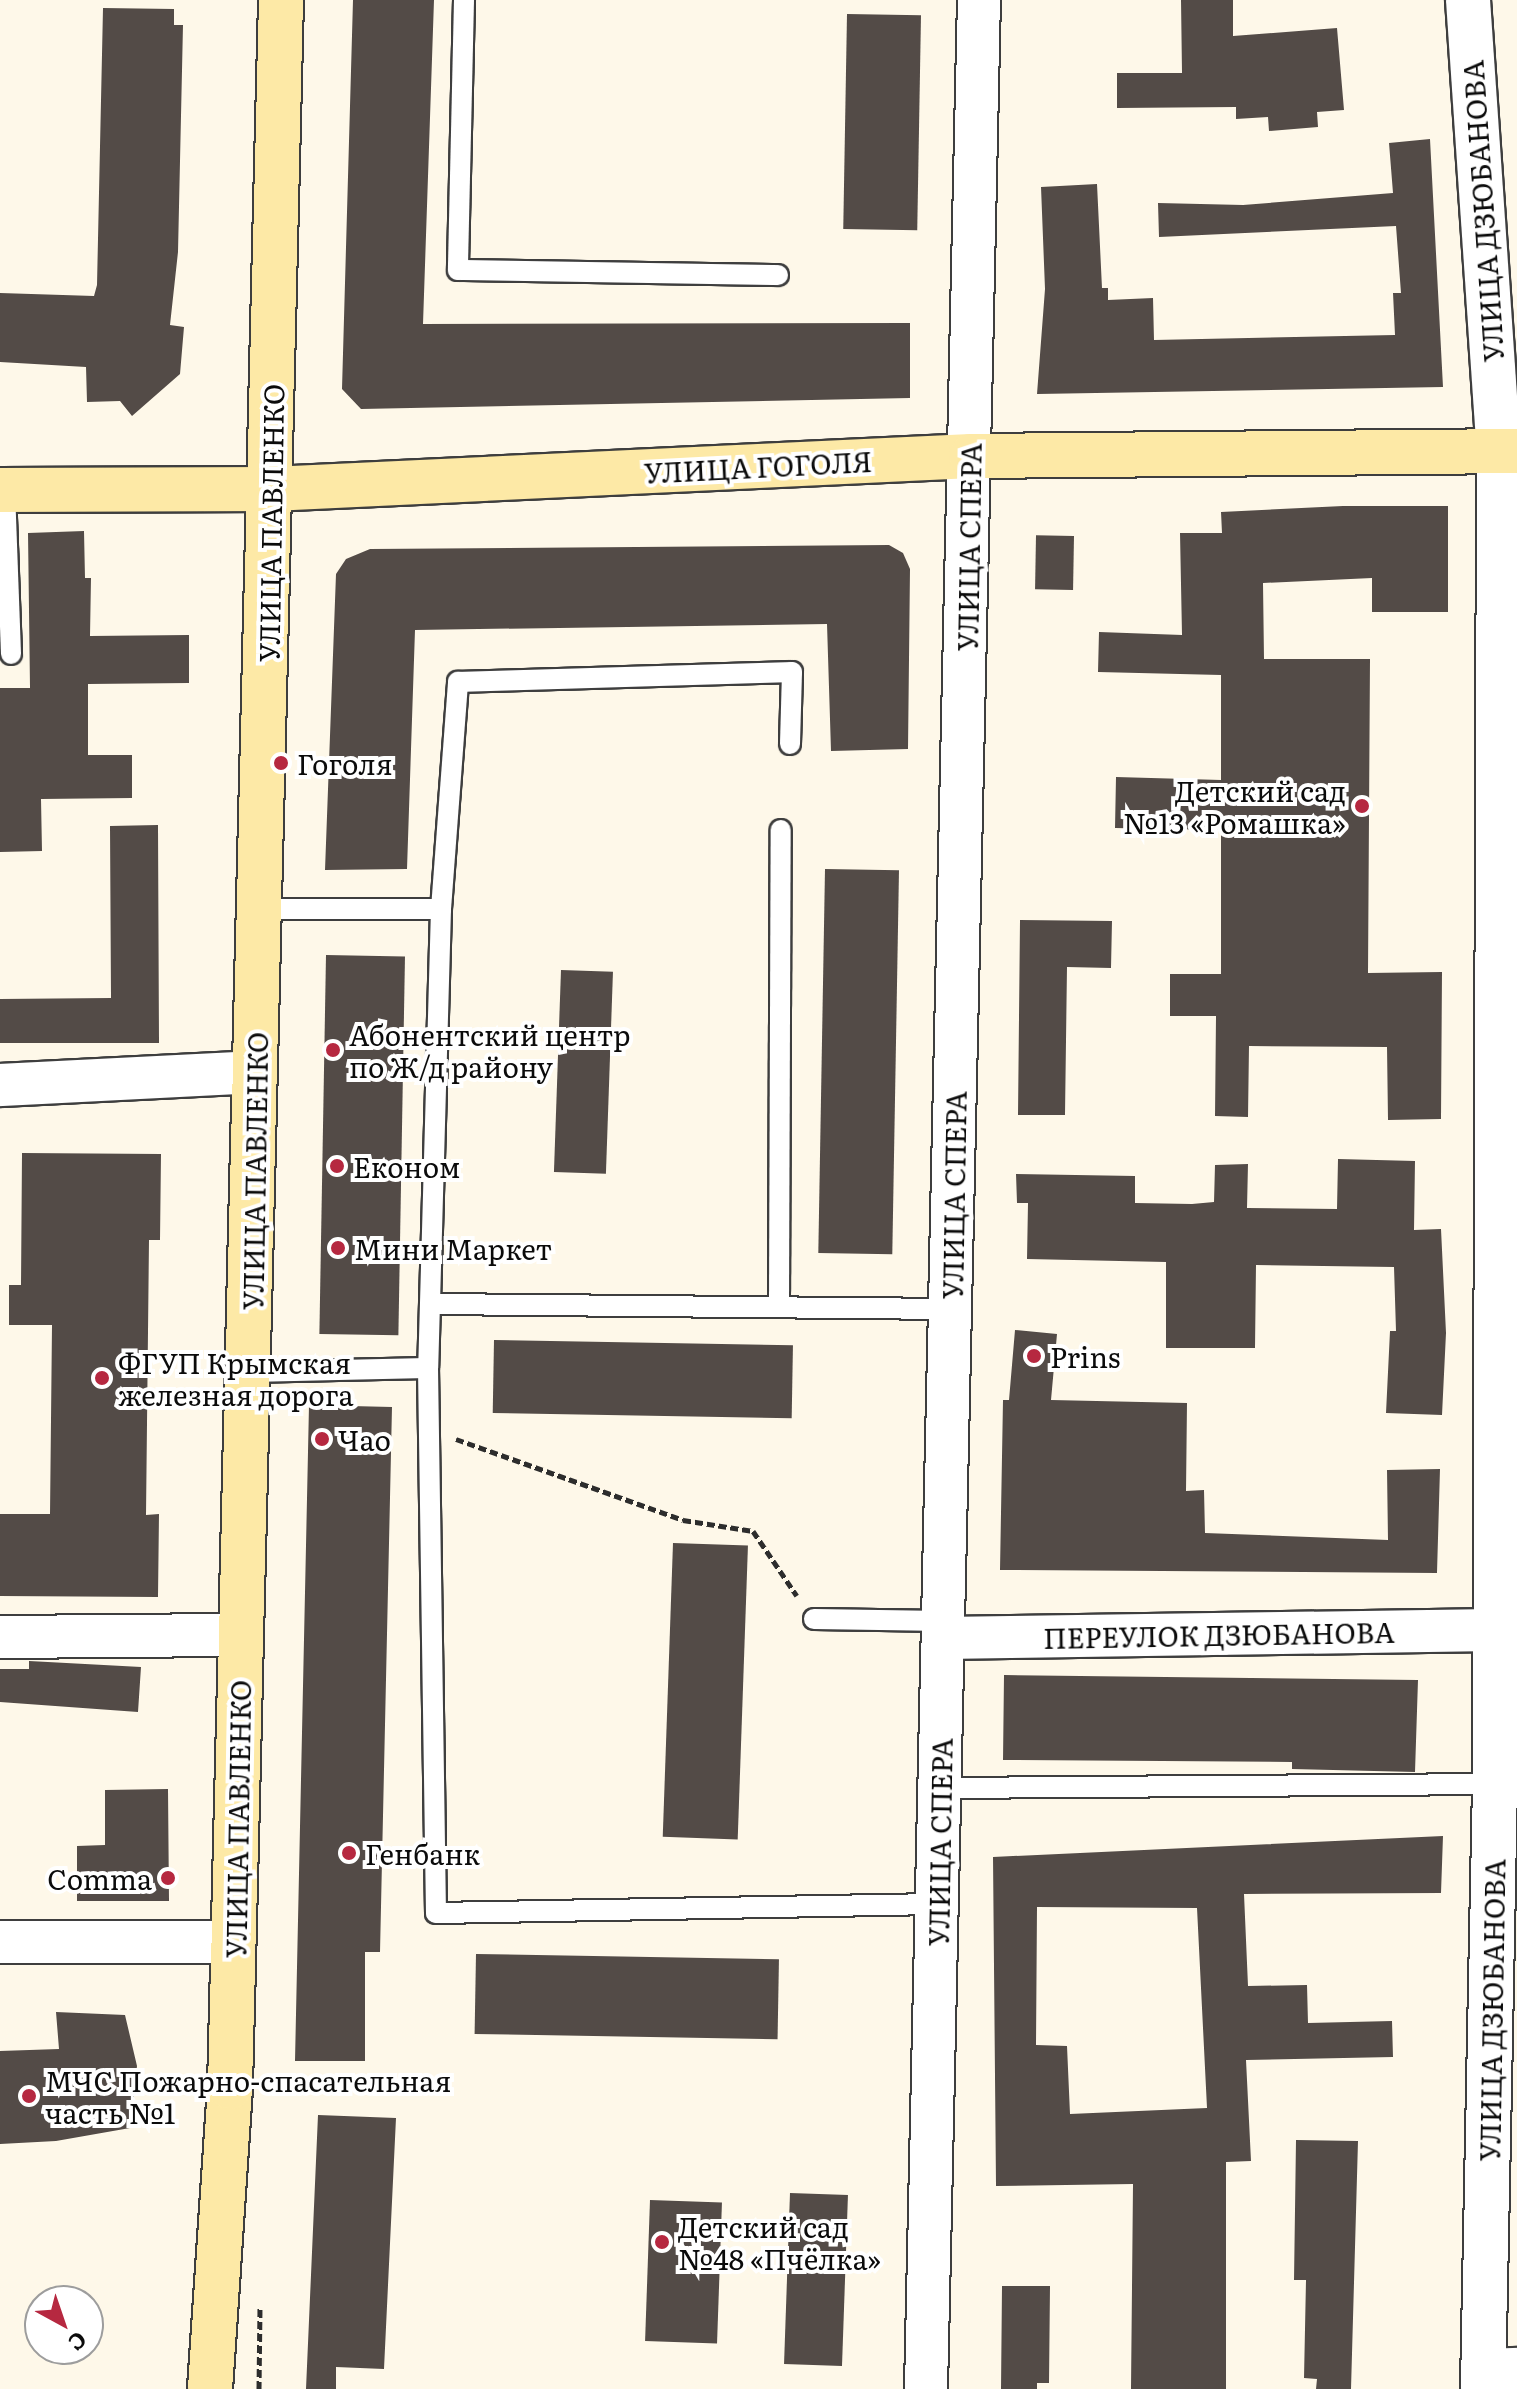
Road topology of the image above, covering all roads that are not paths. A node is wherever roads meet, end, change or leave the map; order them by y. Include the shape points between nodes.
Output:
1 (281, 0) edge
2 (464, 0) edge
3 (979, 0) edge
4 (1468, 0) edge
5 (778, 275) dead end
6 (1508, 451) edge
7 (971, 456) junction
8 (271, 489) junction
9 (3, 490) edge
10 (11, 654) dead end
11 (790, 744) dead end
12 (781, 830) dead end
13 (260, 909) junction
14 (441, 909) junction
15 (256, 1072) junction
16 (0, 1085) edge
17 (431, 1304) junction
18 (779, 1304) junction
19 (951, 1309) junction
20 (1506, 1352) edge
21 (428, 1368) junction
22 (249, 1372) junction
23 (814, 1619) road end
24 (944, 1630) junction
25 (1494, 1630) junction
26 (242, 1635) junction
27 (0, 1637) edge
28 (1495, 1784) junction
29 (940, 1788) junction
30 (937, 1904) junction
31 (0, 1942) edge
32 (234, 1942) junction
33 (1495, 2376) edge
34 (210, 2389) edge
35 (926, 2389) edge

1 - 8 main road, УЛИЦА ПАВЛЕНКО
2 - 5 lane via 458,270
3 - 7 street, УЛИЦА СПЕРА
4 - 6 street, УЛИЦА ДЗЮБАНОВА
6 - 7 main road, УЛИЦА ГОГОЛЯ
6 - 20 street, УЛИЦА ДЗЮБАНОВА
7 - 8 main road, УЛИЦА ГОГОЛЯ
7 - 19 street, УЛИЦА СПЕРА
8 - 9 main road, УЛИЦА ГОГОЛЯ
8 - 13 main road, УЛИЦА ПАВЛЕНКО
9 - 10 lane
11 - 14 lane via 792,672 458,682
12 - 18 lane
13 - 14 lane
13 - 15 main road, УЛИЦА ПАВЛЕНКО
14 - 17 lane
15 - 16 street
15 - 22 main road, УЛИЦА ПАВЛЕНКО
17 - 18 lane
17 - 21 lane
18 - 19 lane
19 - 24 street, УЛИЦА СПЕРА
20 - 25 street, УЛИЦА ДЗЮБАНОВА
21 - 22 lane
21 - 30 lane via 436,1913
22 - 26 main road, УЛИЦА ПАВЛЕНКО
23 - 24 lane
24 - 25 street, ПЕРЕУЛОК ДЗЮБАНОВА
24 - 29 street, УЛИЦА СПЕРА
25 - 28 street, УЛИЦА ДЗЮБАНОВА
26 - 27 street
26 - 32 main road, УЛИЦА ПАВЛЕНКО
28 - 29 lane
28 - 33 street, УЛИЦА ДЗЮБАНОВА
29 - 30 street, УЛИЦА СПЕРА
30 - 35 street, УЛИЦА СПЕРА
31 - 32 street
32 - 34 main road, УЛИЦА ПАВЛЕНКО

